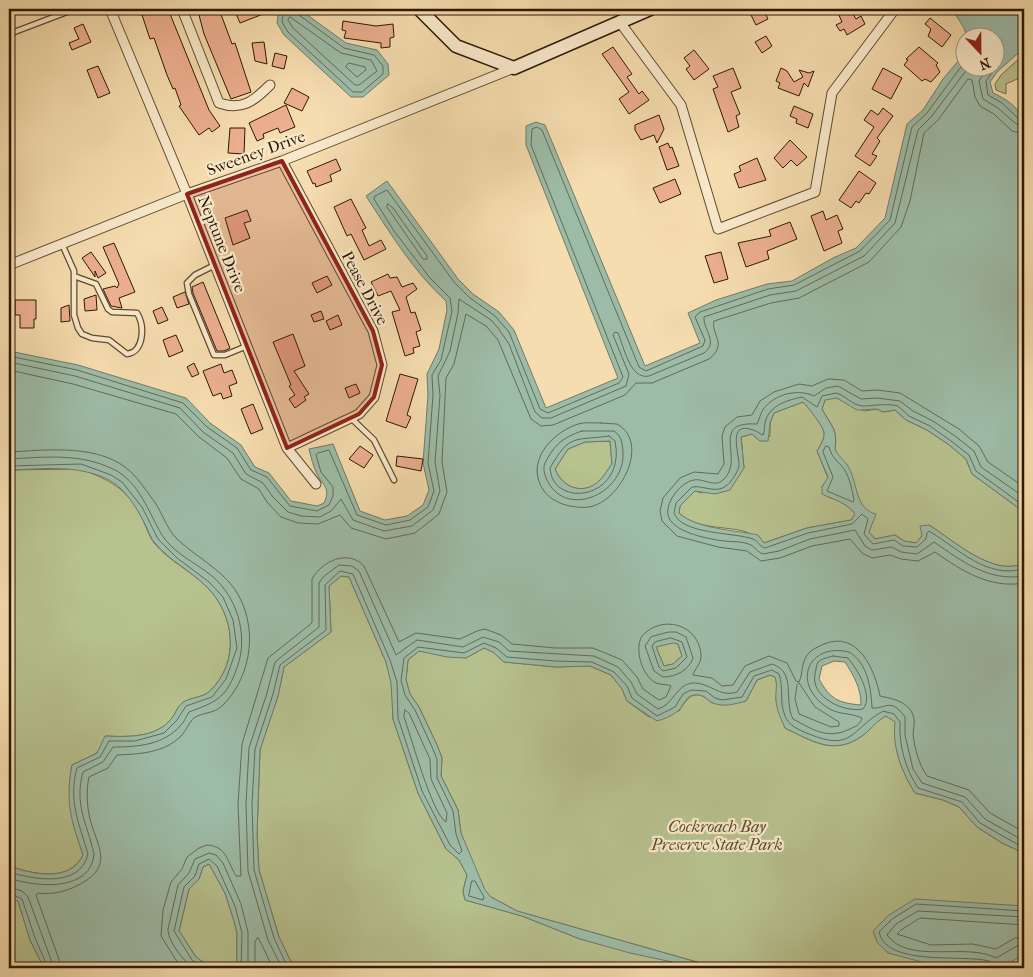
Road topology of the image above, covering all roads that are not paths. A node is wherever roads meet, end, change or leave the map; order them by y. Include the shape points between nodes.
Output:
1 (75, 9) edge
2 (110, 9) edge
3 (182, 9) edge
4 (419, 9) edge
5 (650, 9) edge
6 (895, 9) edge
7 (619, 21) junction
8 (9, 34) edge
9 (514, 68) junction
10 (270, 85) dead end
11 (282, 161) junction
12 (187, 194) junction
13 (62, 244) junction
14 (215, 265) junction
15 (9, 266) edge
16 (74, 276) junction
17 (247, 346) junction
18 (352, 419) junction
19 (287, 448) junction
20 (394, 480) dead end
21 (316, 484) dead end

1 - 8 lane
2 - 12 street, Neptune Drive
3 - 10 street via 218,102 231,107 243,105
4 - 9 street via 456,46
5 - 7 street
6 - 7 street via 832,94 815,192 718,229 681,105
7 - 9 street
9 - 11 street, Sweeney Drive
11 - 12 street, Sweeney Drive
11 - 18 street, Pease Drive via 373,332 380,356 382,365 374,397
12 - 13 street, Sweeney Drive
12 - 14 street, Neptune Drive
13 - 15 street, Sweeney Drive
13 - 16 lane
14 - 17 street, Neptune Drive
14 - 17 lane via 194,275 188,283 189,294 214,355 225,355
16 - 16 lane via 74,316 82,334 110,340 127,354 137,350 141,328 137,313 112,312 96,284
17 - 19 street, Neptune Drive
18 - 19 street, Pease Drive
18 - 20 lane via 374,440
19 - 21 street, Neptune Drive

